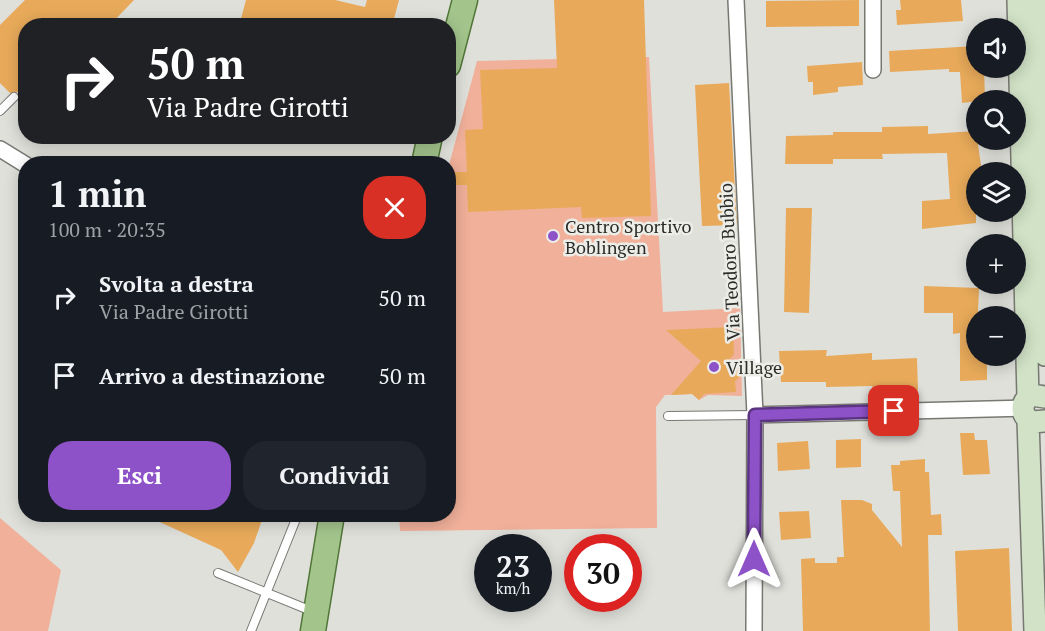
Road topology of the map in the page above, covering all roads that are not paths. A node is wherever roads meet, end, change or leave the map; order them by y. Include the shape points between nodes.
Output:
1 (449, 0) edge
2 (465, 0) edge
3 (736, 0) edge
4 (873, 0) edge
5 (1018, 0) edge
6 (1038, 0) edge
7 (444, 18) edge
8 (1042, 26) edge
9 (456, 34) edge
10 (873, 70) dead end
11 (14, 97) dead end
12 (0, 111) edge
13 (0, 149) edge
14 (18, 160) edge
15 (1045, 355) edge
16 (1037, 414) edge
17 (755, 415) junction
18 (668, 416) dead end
19 (295, 522) edge
20 (331, 522) edge
21 (218, 573) dead end
22 (266, 592) junction
23 (314, 622) edge
24 (251, 631) edge
25 (754, 631) edge
26 (1035, 631) edge

1 - 7 main road
2 - 9 main road
3 - 17 street, Via Teodoro Bubbio
4 - 10 street
5 - 16 main road
6 - 8 main road
8 - 15 main road
11 - 12 lane
13 - 14 street
16 - 17 street
16 - 26 main road
17 - 18 lane
17 - 25 street, Via Teodoro Bubbio
19 - 22 lane
20 - 23 main road
21 - 22 lane
22 - 23 lane
22 - 24 lane

